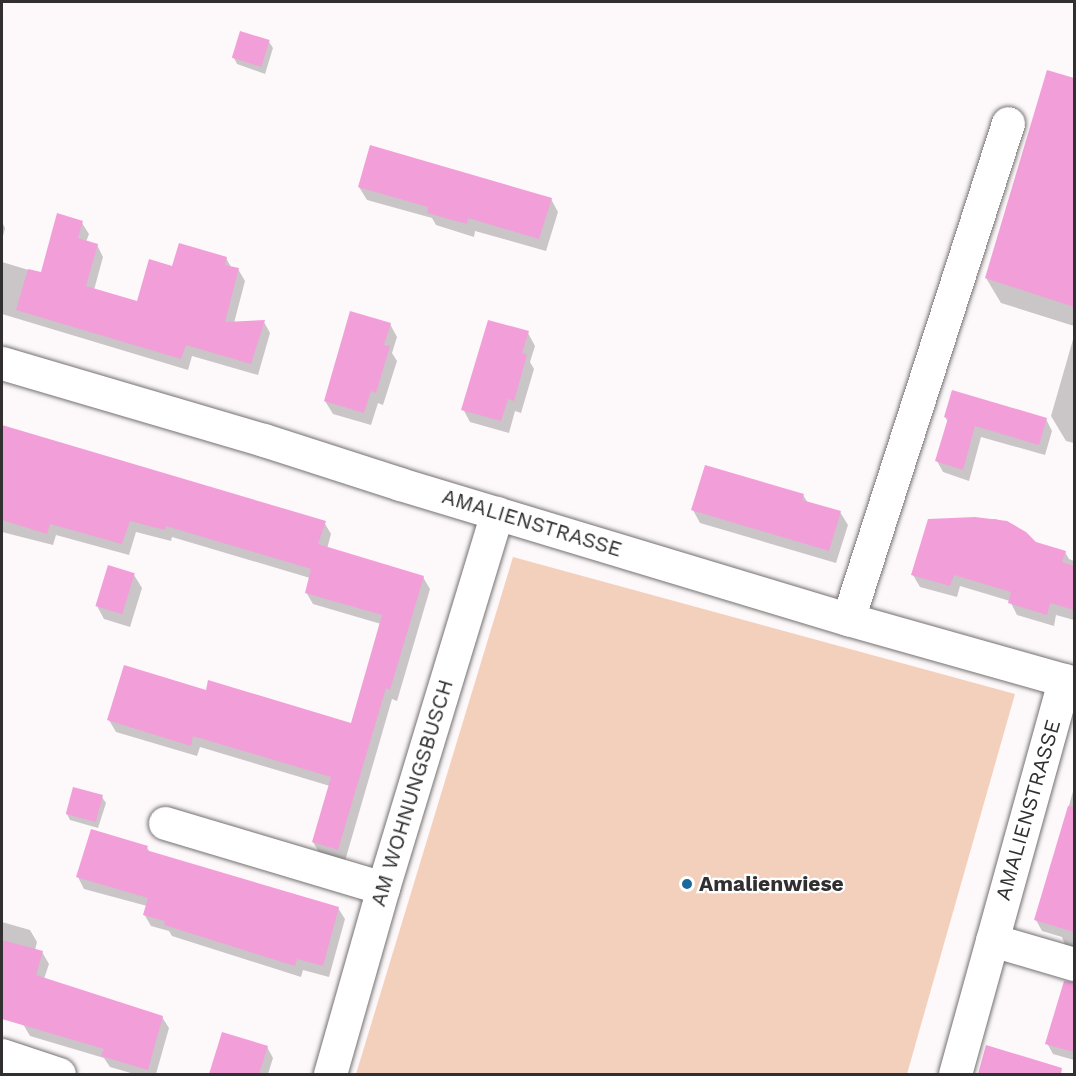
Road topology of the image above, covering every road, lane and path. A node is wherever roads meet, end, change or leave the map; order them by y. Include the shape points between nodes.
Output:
1 (1008, 123) dead end
2 (2, 363) edge
3 (497, 513) junction
4 (848, 619) junction
5 (1069, 681) edge
6 (165, 823) dead end
7 (383, 888) junction
8 (992, 940) junction
9 (1074, 964) edge
10 (2, 1055) edge
11 (59, 1074) edge
12 (330, 1074) edge
13 (955, 1074) edge

1 - 4 street
2 - 3 street, AMALIENSTRASSE
3 - 4 street, AMALIENSTRASSE
3 - 7 street, AM WOHNUNGSBUSCH
4 - 5 street, AMALIENSTRASSE
5 - 8 street, AMALIENSTRASSE
6 - 7 street
7 - 12 street, AM WOHNUNGSBUSCH
8 - 9 street
8 - 13 street, AMALIENSTRASSE
10 - 11 street

